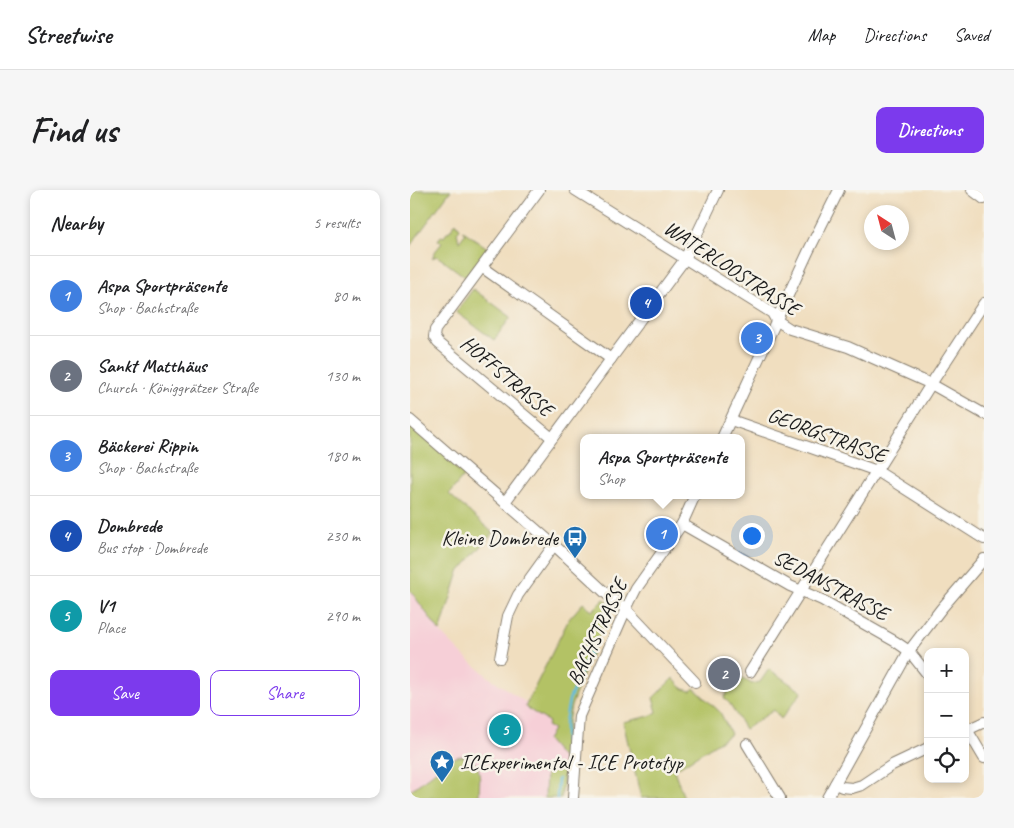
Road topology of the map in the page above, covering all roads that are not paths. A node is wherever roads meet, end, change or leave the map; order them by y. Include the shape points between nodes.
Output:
1 (539, 190) edge
2 (575, 190) edge
3 (718, 190) edge
4 (839, 190) edge
5 (972, 190) edge
6 (984, 199) edge
7 (685, 259) junction
8 (482, 268) junction
9 (984, 303) edge
10 (776, 320) junction
11 (612, 359) junction
12 (931, 384) junction
13 (984, 414) edge
14 (410, 420) edge
15 (731, 420) junction
16 (724, 434) edge
17 (552, 438) junction
18 (877, 471) junction
19 (693, 499) edge
20 (505, 502) junction
21 (682, 524) junction
22 (984, 539) edge
23 (554, 545) junction
24 (984, 559) edge
25 (801, 591) junction
26 (626, 609) junction
27 (909, 651) junction
28 (500, 658) dead end
29 (924, 670) edge
30 (750, 672) dead end
31 (695, 682) dead end
32 (984, 722) edge
33 (969, 728) edge
34 (969, 734) edge
35 (747, 744) dead end
36 (924, 750) edge
37 (984, 758) edge
38 (835, 784) junction
39 (573, 798) edge
40 (780, 798) edge
41 (827, 798) edge

1 - 8 street
2 - 7 street, WATERLOOSTRASSE
3 - 7 street
4 - 10 street
5 - 6 street
7 - 10 street, WATERLOOSTRASSE via 772,313
7 - 11 street
8 - 11 street
8 - 17 street, HOFFSTRASSE via 435,330 434,337
9 - 12 street
10 - 12 street, WATERLOOSTRASSE via 790,330 848,347
10 - 15 street
11 - 17 street
12 - 13 street, WATERLOOSTRASSE
12 - 18 street
14 - 20 street
15 - 16 street
15 - 18 street, GEORGSTRASSE
17 - 20 street
18 - 22 street, GEORGSTRASSE
18 - 25 street
19 - 21 street, BACHSTRASSE
20 - 23 street
21 - 25 street, SEDANSTRASSE
21 - 26 street, BACHSTRASSE via 636,589
23 - 26 street
23 - 28 street via 518,595 508,616
24 - 27 street via 940,609
25 - 27 street, SEDANSTRASSE
25 - 30 street
26 - 31 street
26 - 39 street, BACHSTRASSE via 579,716
27 - 29 street, SEDANSTRASSE
27 - 38 street
32 - 33 street
34 - 37 street
35 - 40 street
36 - 38 street via 892,765 862,785 852,788
38 - 41 street

